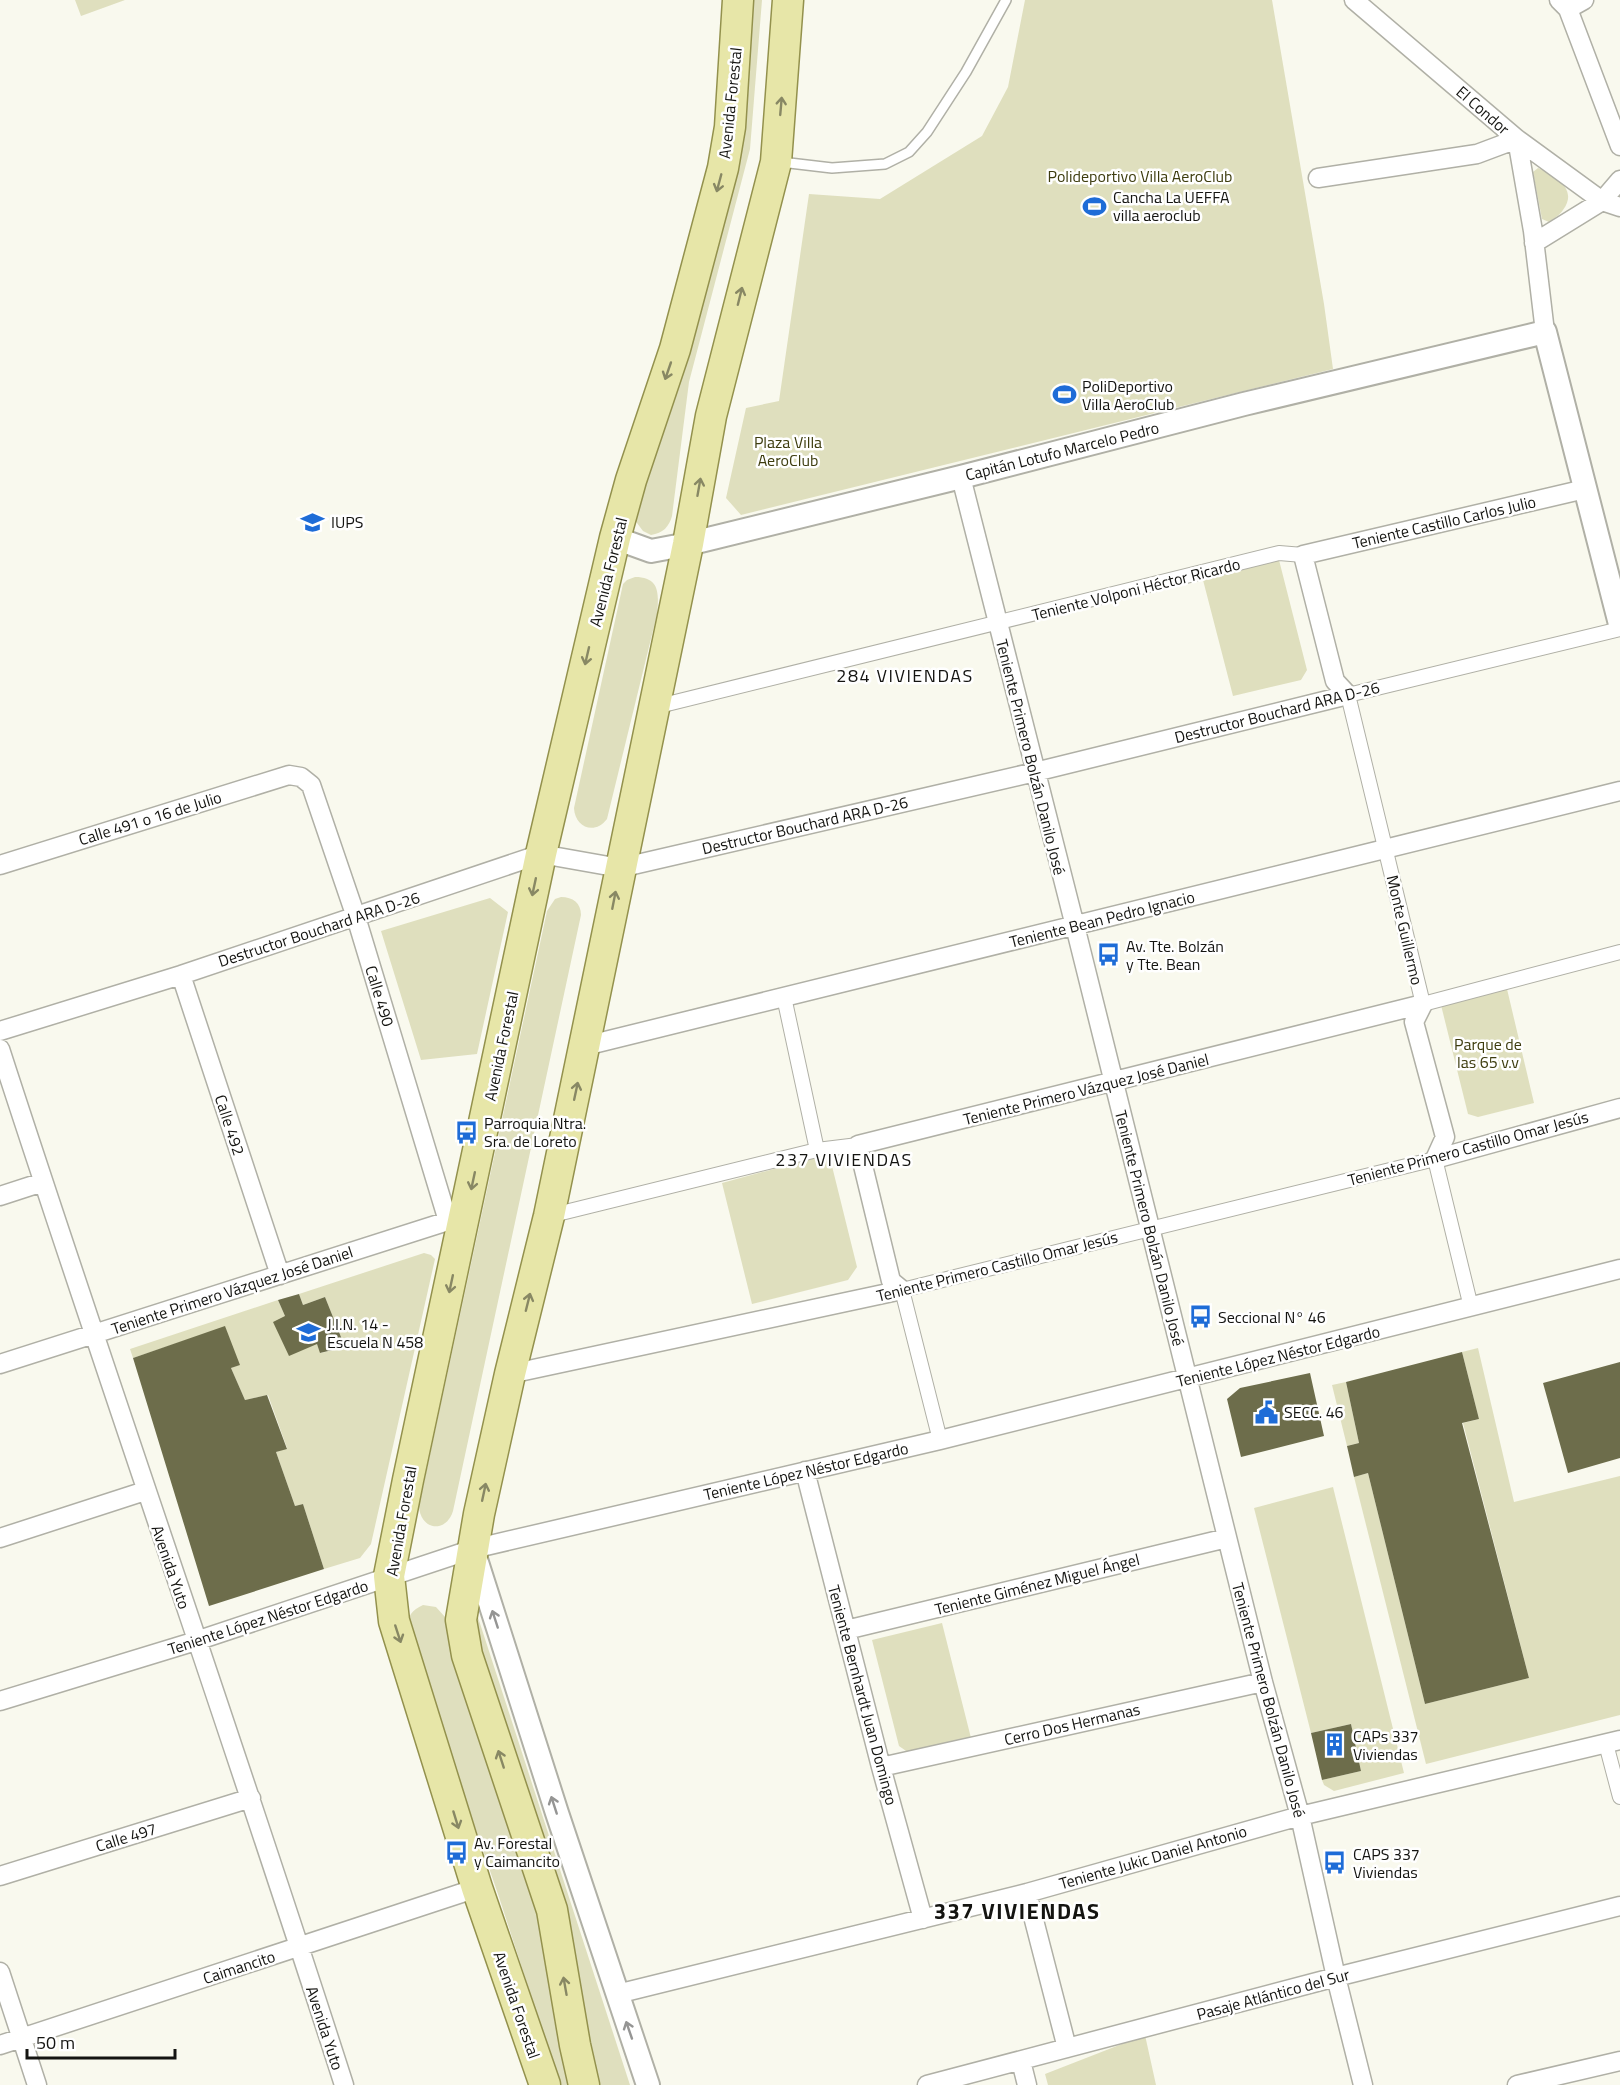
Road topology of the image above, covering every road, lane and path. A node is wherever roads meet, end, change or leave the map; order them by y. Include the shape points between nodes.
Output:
1 (738, 0) edge
2 (788, 0) edge
3 (1006, 0) edge
4 (1354, 0) edge
5 (1584, 0) edge
6 (1564, 4) edge
7 (1517, 139) junction
8 (1620, 146) edge
9 (776, 162) junction
10 (1318, 178) dead end
11 (1620, 180) edge
12 (1602, 201) junction
13 (1620, 207) edge
14 (1534, 243) junction
15 (1545, 332) junction
16 (961, 477) junction
17 (1585, 489) junction
18 (615, 538) junction
19 (688, 544) junction
20 (1303, 555) junction
21 (997, 623) junction
22 (1620, 626) edge
23 (1348, 694) junction
24 (655, 707) junction
25 (1035, 772) junction
26 (301, 777) joint
27 (1620, 791) edge
28 (1386, 847) junction
29 (542, 854) junction
30 (0, 865) edge
31 (620, 868) junction
32 (356, 916) junction
33 (1075, 926) junction
34 (1620, 952) edge
35 (181, 975) junction
36 (784, 997) junction
37 (1423, 1004) junction
38 (0, 1030) edge
39 (585, 1046) junction
40 (0, 1048) edge
41 (1113, 1082) junction
42 (1620, 1108) edge
43 (858, 1145) junction
44 (818, 1150) junction
45 (1435, 1159) junction
46 (43, 1182) junction
47 (0, 1196) edge
48 (549, 1216) junction
49 (455, 1224) junction
50 (1150, 1229) junction
51 (1620, 1269) edge
52 (280, 1275) junction
53 (902, 1290) junction
54 (1471, 1306) junction
55 (93, 1334) junction
56 (0, 1364) edge
57 (510, 1374) junction
58 (1188, 1378) junction
59 (940, 1440) junction
60 (805, 1471) junction
61 (145, 1491) junction
62 (0, 1538) edge
63 (1227, 1538) junction
64 (473, 1549) junction
65 (389, 1576) junction
66 (846, 1630) junction
67 (196, 1641) junction
68 (1263, 1682) junction
69 (0, 1701) edge
70 (1613, 1742) edge
71 (881, 1767) junction
72 (1620, 1797) edge
73 (251, 1798) junction
74 (1300, 1816) junction
75 (0, 1876) edge
76 (477, 1888) junction
77 (1027, 1893) junction
78 (1620, 1906) edge
79 (923, 1919) junction
80 (300, 1947) junction
81 (0, 1971) edge
82 (1335, 1977) junction
83 (617, 1994) junction
84 (22, 2038) junction
85 (0, 2045) edge
86 (1066, 2048) junction
87 (1021, 2061) junction
88 (1620, 2061) edge
89 (38, 2085) edge
90 (344, 2085) edge
91 (545, 2085) edge
92 (584, 2085) edge
93 (648, 2085) edge
94 (927, 2085) edge
95 (1028, 2085) edge
96 (1363, 2085) edge
97 (1517, 2085) edge

1 -> 18 main road, Avenida Forestal via 730,127 723,168 675,348
9 -> 2 main road
3 - 9 lane via 966,72 927,132 909,152 885,164 843,168
4 - 7 street, El Condor
5 - 6 street
6 - 8 street
7 - 10 street via 1477,154
7 - 12 street, El Condor
7 - 14 street
19 -> 9 main road via 711,416
11 - 12 street
12 - 13 street, El Condor
12 - 14 street
14 - 15 street
15 - 16 street, Capitán Lotufo Marcelo Pedro
15 - 17 street
16 - 19 street, Capitán Lotufo Marcelo Pedro
16 - 21 street, Teniente Primero Bolzán Danilo José
17 - 20 street, Teniente Castillo Carlos Julio
17 - 22 street
18 - 19 street, Capitán Lotufo Marcelo Pedro via 651,551
18 -> 29 main road, Avenida Forestal
19 - 24 main road
20 - 21 street, Teniente Volponi Héctor Ricardo via 1279,554
20 - 23 street, Monte Guillermo via 1335,681
21 - 24 street, Teniente Volponi Héctor Ricardo
21 - 25 street, Teniente Primero Bolzán Danilo José
22 - 23 street, Destructor Bouchard ARA D-26
23 - 25 street, Destructor Bouchard ARA D-26
23 - 28 street, Monte Guillermo
24 - 31 main road
25 - 31 street, Destructor Bouchard ARA D-26
25 - 33 street, Teniente Primero Bolzán Danilo José
26 - 30 street, Calle 491 o 16 de Julio via 289,775
26 - 32 street, Calle 490 via 311,785
27 - 28 street, Teniente Bean Pedro Ignacio
28 - 33 street, Teniente Bean Pedro Ignacio
28 - 37 street, Monte Guillermo
29 - 31 street, Destructor Bouchard ARA D-26
29 - 32 street, Destructor Bouchard ARA D-26
29 -> 49 main road, Avenida Forestal
39 -> 31 main road
32 - 35 street, Destructor Bouchard ARA D-26
32 - 49 street, Calle 490
33 - 36 street, Teniente Bean Pedro Ignacio
33 - 41 street, Teniente Primero Bolzán Danilo José
34 - 37 street, Teniente Primero Vázquez José Daniel
35 - 38 street, Destructor Bouchard ARA D-26
35 - 52 street, Calle 492
36 - 39 street, Teniente Bean Pedro Ignacio
36 - 44 street
37 - 41 street, Teniente Primero Vázquez José Daniel
37 - 45 street, Monte Guillermo via 1414,1022 1445,1137
48 -> 39 main road
40 - 46 street, Avenida Yuto
41 - 43 street, Teniente Primero Vázquez José Daniel
41 - 50 street, Teniente Primero Bolzán Danilo José
42 - 45 street, Teniente Primero Castillo Omar Jesús
43 - 44 street, Teniente Primero Vázquez José Daniel
43 - 53 street via 891,1281
44 - 48 street, Teniente Primero Vázquez José Daniel
45 - 50 street, Teniente Primero Castillo Omar Jesús
45 - 54 street
46 - 47 street
46 - 55 street, Avenida Yuto
57 -> 48 main road
49 - 52 street, Teniente Primero Vázquez José Daniel
49 -> 65 main road, Avenida Forestal
50 - 53 street, Teniente Primero Castillo Omar Jesús
50 - 58 street, Teniente Primero Bolzán Danilo José
51 - 54 street, Teniente López Néstor Edgardo
52 - 55 street, Teniente Primero Vázquez José Daniel
53 - 57 street, Teniente Primero Castillo Omar Jesús
53 - 59 street
54 - 58 street, Teniente López Néstor Edgardo
55 - 56 street, Teniente Primero Vázquez José Daniel
55 - 61 street, Avenida Yuto
64 -> 57 main road
58 - 59 street, Teniente López Néstor Edgardo
58 - 63 street, Teniente Primero Bolzán Danilo José
59 - 60 street, Teniente López Néstor Edgardo
60 - 64 street, Teniente López Néstor Edgardo
60 - 66 street, Teniente Bernhardt Juan Domingo
61 - 62 street
61 - 67 street, Avenida Yuto
63 - 66 street, Teniente Giménez Miguel Ángel
63 - 68 street, Teniente Primero Bolzán Danilo José
64 - 65 street, Teniente López Néstor Edgardo
83 -> 64 street
92 -> 64 main road via 552,1910 467,1655 461,1620
65 - 67 street, Teniente López Néstor Edgardo
65 -> 76 main road, Avenida Forestal via 394,1621
66 - 71 street, Teniente Bernhardt Juan Domingo
67 - 69 street, Teniente López Néstor Edgardo
67 - 73 street, Avenida Yuto
68 - 71 street, Cerro Dos Hermanas
68 - 74 street, Teniente Primero Bolzán Danilo José
70 - 72 street
70 - 74 street, Teniente Jukic Daniel Antonio
71 - 79 street, Teniente Bernhardt Juan Domingo
73 - 75 street, Calle 497
73 - 80 street, Avenida Yuto
74 - 77 street, Teniente Jukic Daniel Antonio
74 - 82 street, Teniente Primero Bolzán Danilo José
76 - 80 street, Caimancito
76 - 91 main road, Avenida Forestal
77 - 79 street, Teniente Jukic Daniel Antonio
77 - 86 street
78 - 82 street, Pasaje Atlántico del Sur
79 - 83 street, Teniente Jukic Daniel Antonio
80 - 84 street, Caimancito
80 - 90 street, Avenida Yuto
81 - 84 street
82 - 86 street, Pasaje Atlántico del Sur
82 - 96 street, Teniente Primero Bolzán Danilo José
93 -> 83 street
84 - 85 street, Caimancito
84 - 89 street
86 - 87 street, Pasaje Atlántico del Sur
87 - 94 street, Pasaje Atlántico del Sur
87 - 95 street
88 - 97 street

